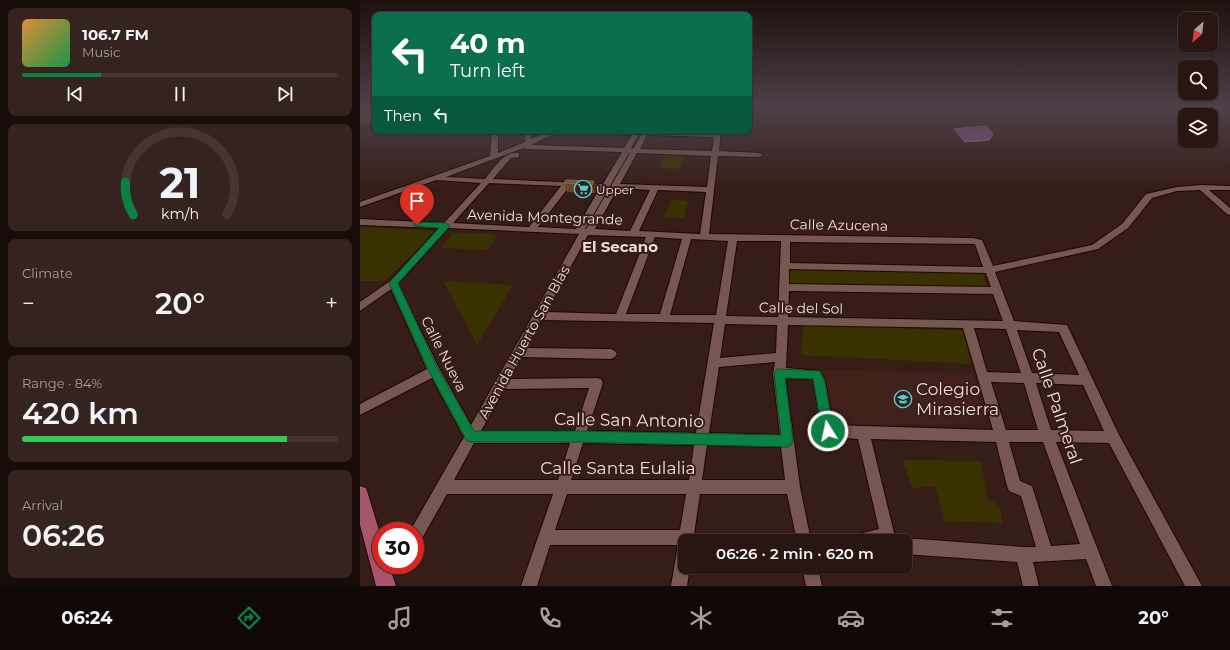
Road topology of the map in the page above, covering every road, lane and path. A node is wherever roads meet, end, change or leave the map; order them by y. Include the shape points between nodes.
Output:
1 (495, 134) edge
2 (528, 134) edge
3 (550, 134) edge
4 (640, 134) edge
5 (641, 134) edge
6 (718, 134) edge
7 (527, 146) junction
8 (627, 150) junction
9 (635, 151) junction
10 (715, 153) junction
11 (759, 155) dead end
12 (494, 157) junction
13 (434, 179) junction
14 (487, 181) junction
15 (566, 184) junction
16 (606, 186) junction
17 (615, 186) junction
18 (656, 188) junction
19 (1201, 188) junction
20 (1230, 188) edge
21 (710, 190) junction
22 (360, 206) edge
23 (1230, 212) edge
24 (360, 222) edge
25 (446, 226) junction
26 (532, 229) junction
27 (585, 232) junction
28 (633, 234) junction
29 (652, 234) junction
30 (687, 236) junction
31 (704, 236) junction
32 (733, 238) junction
33 (786, 239) junction
34 (973, 241) joint
35 (785, 266) junction
36 (991, 270) junction
37 (393, 283) junction
38 (784, 287) junction
39 (998, 291) junction
40 (360, 307) edge
41 (538, 316) junction
42 (619, 318) junction
43 (664, 319) junction
44 (719, 320) junction
45 (782, 322) junction
46 (967, 324) junction
47 (1009, 325) junction
48 (518, 352) junction
49 (611, 354) dead end
50 (780, 357) junction
51 (713, 362) junction
52 (434, 371) junction
53 (779, 373) junction
54 (983, 376) junction
55 (1029, 378) junction
56 (1088, 380) junction
57 (500, 384) junction
58 (360, 410) edge
59 (863, 433) junction
60 (1001, 436) junction
61 (471, 437) junction
62 (579, 437) junction
63 (1047, 437) junction
64 (1113, 437) junction
65 (701, 439) junction
66 (787, 441) junction
67 (562, 486) junction
68 (694, 486) junction
69 (443, 487) junction
70 (793, 487) junction
71 (360, 494) edge
72 (423, 522) edge
73 (366, 532) edge
74 (687, 534) edge
75 (803, 534) edge
76 (887, 534) edge
77 (544, 538) junction
78 (678, 542) edge
79 (372, 545) edge
80 (912, 547) edge
81 (1091, 551) junction
82 (1046, 554) junction
83 (1023, 555) junction
84 (681, 574) edge
85 (811, 574) edge
86 (529, 586) edge
87 (679, 586) edge
88 (814, 586) edge
89 (1031, 586) edge
90 (1104, 586) edge
91 (1194, 586) edge

1 - 12 street
2 - 7 street
3 - 7 street
4 - 8 street, Avenida Huerto San Blas
5 - 9 street, Avenida Huerto San Blas
6 - 10 street
7 - 8 street
7 - 12 street
7 - 14 street via 518,154 509,156
8 - 9 street
8 - 16 street, Avenida Huerto San Blas
9 - 10 street
9 - 17 street, Avenida Huerto San Blas
10 - 11 street
10 - 21 street
12 - 13 street
13 - 14 street
13 - 22 street
14 - 15 street
14 - 25 street
15 - 16 street
15 - 26 street
16 - 27 street, Avenida Huerto San Blas
17 - 18 street
17 - 27 street, Avenida Huerto San Blas
18 - 21 street
18 - 28 street
19 - 20 street
19 - 23 street
19 - 36 street via 1176,189 1149,196 1124,226 1095,246
21 - 31 street
24 - 25 street, Avenida Montegrande
25 - 26 street, Avenida Montegrande
25 - 37 street
26 - 27 street, Avenida Montegrande
27 - 28 street, Avenida Montegrande
27 - 41 street, Avenida Huerto San Blas
28 - 29 street, Avenida Montegrande
29 - 30 street, Avenida Montegrande
29 - 42 street
30 - 31 street, Avenida Montegrande
30 - 43 street
31 - 32 street, Calle Azucena
32 - 33 street, Calle Azucena
32 - 44 street
33 - 34 street, Calle Azucena
33 - 35 street
34 - 36 street, Calle Palmeral via 981,244
35 - 36 street
35 - 38 street
36 - 39 street, Calle Palmeral
37 - 40 street
37 - 52 street, Calle Nueva
38 - 39 street
38 - 45 street
39 - 47 street, Calle Palmeral
41 - 42 street, Calle del Sol
41 - 48 street, Avenida Huerto San Blas
42 - 43 street, Calle del Sol
43 - 44 street, Calle del Sol
44 - 45 street, Calle del Sol
44 - 51 street
45 - 46 street, Calle del Sol
45 - 50 street
46 - 47 street, Calle del Sol
46 - 54 street
47 - 55 street, Calle Palmeral
47 - 56 street, Calle del Sol via 1063,328
48 - 49 street
48 - 57 street, Avenida Huerto San Blas
50 - 51 street
50 - 53 street
51 - 65 street
52 - 58 street
52 - 61 street, Calle Nueva
53 - 59 street via 816,374 828,431
53 - 66 street
54 - 55 street
54 - 60 street
55 - 56 street
55 - 63 street, Calle Palmeral
56 - 64 street
57 - 61 street, Avenida Huerto San Blas
57 - 62 street via 598,383
59 - 60 street
59 - 76 street
60 - 63 street
60 - 82 street via 1014,486 1027,491
61 - 62 street, Calle San Antonio
61 - 69 street, Avenida Huerto San Blas
62 - 65 street, Calle San Antonio
62 - 67 street
63 - 64 street
63 - 81 street, Calle Palmeral
64 - 91 street
65 - 66 street, Calle San Antonio
65 - 68 street
66 - 70 street
67 - 68 street, Calle Santa Eulalia
67 - 69 street, Calle Santa Eulalia
67 - 77 street
68 - 70 street, Calle Santa Eulalia
68 - 74 street
69 - 72 street, Avenida Huerto San Blas
70 - 75 street
71 - 73 main road
73 - 79 main road
77 - 78 street
77 - 86 street
80 - 83 street
81 - 82 street
81 - 90 street, Calle Palmeral
82 - 83 street
83 - 89 street
84 - 87 street
85 - 88 street

